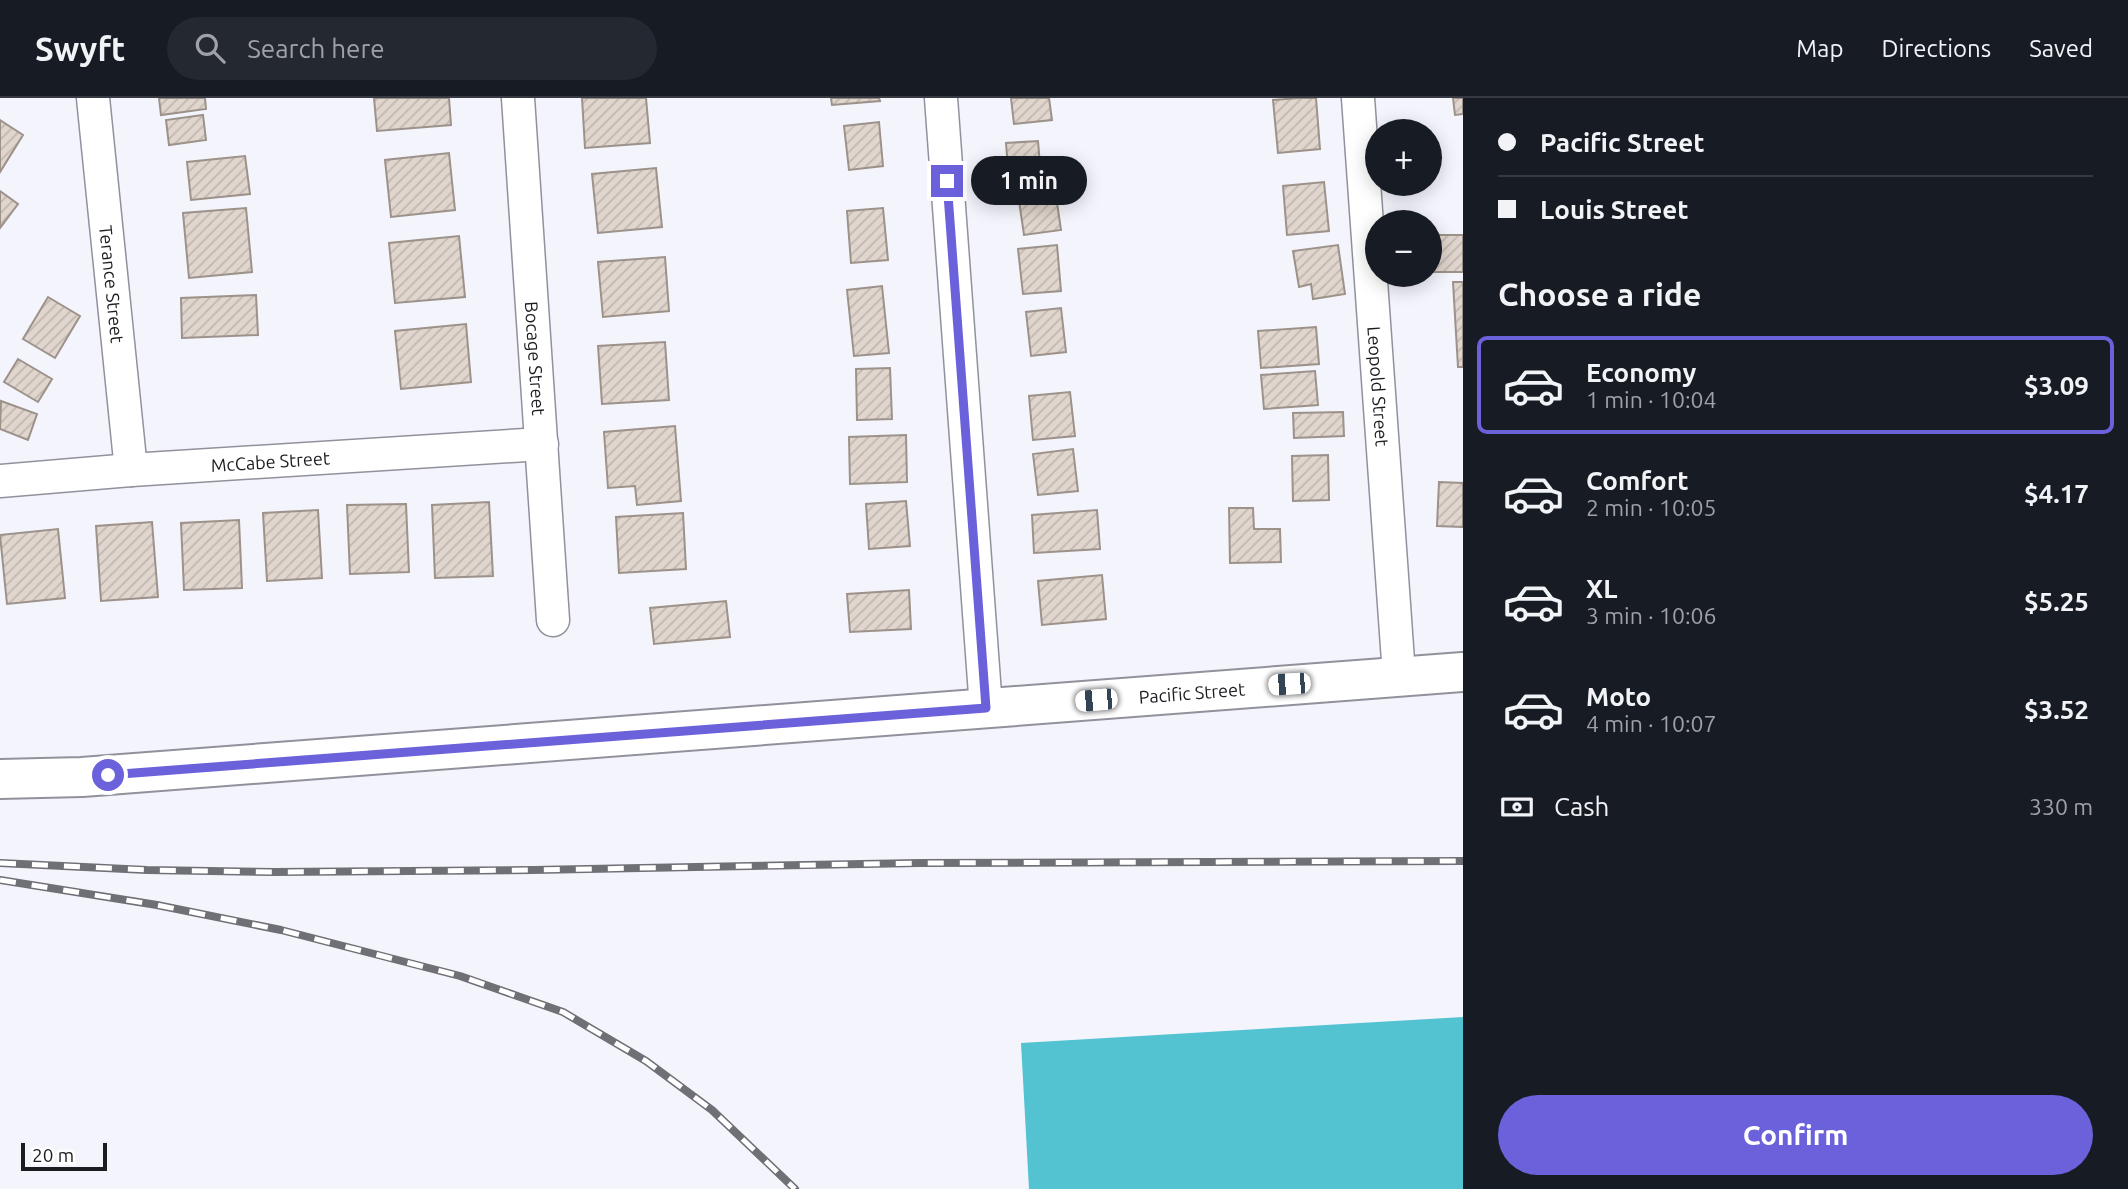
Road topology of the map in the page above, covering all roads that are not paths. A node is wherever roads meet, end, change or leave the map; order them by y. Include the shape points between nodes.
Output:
1 (93, 98) edge
2 (517, 98) edge
3 (941, 98) edge
4 (1358, 98) edge
5 (542, 444) junction
6 (131, 470) junction
7 (0, 481) edge
8 (553, 620) dead end
9 (1463, 672) edge
10 (1399, 676) junction
11 (986, 708) junction
12 (0, 779) edge

1 - 6 street, Terance Street
2 - 5 street, Bocage Street
3 - 11 street
4 - 10 street, Leopold Street
5 - 6 street, McCabe Street
5 - 8 street, Bocage Street
6 - 7 street, McCabe Street
9 - 10 street, Pacific Street
10 - 11 street, Pacific Street
11 - 12 street, Pacific Street via 82,777

